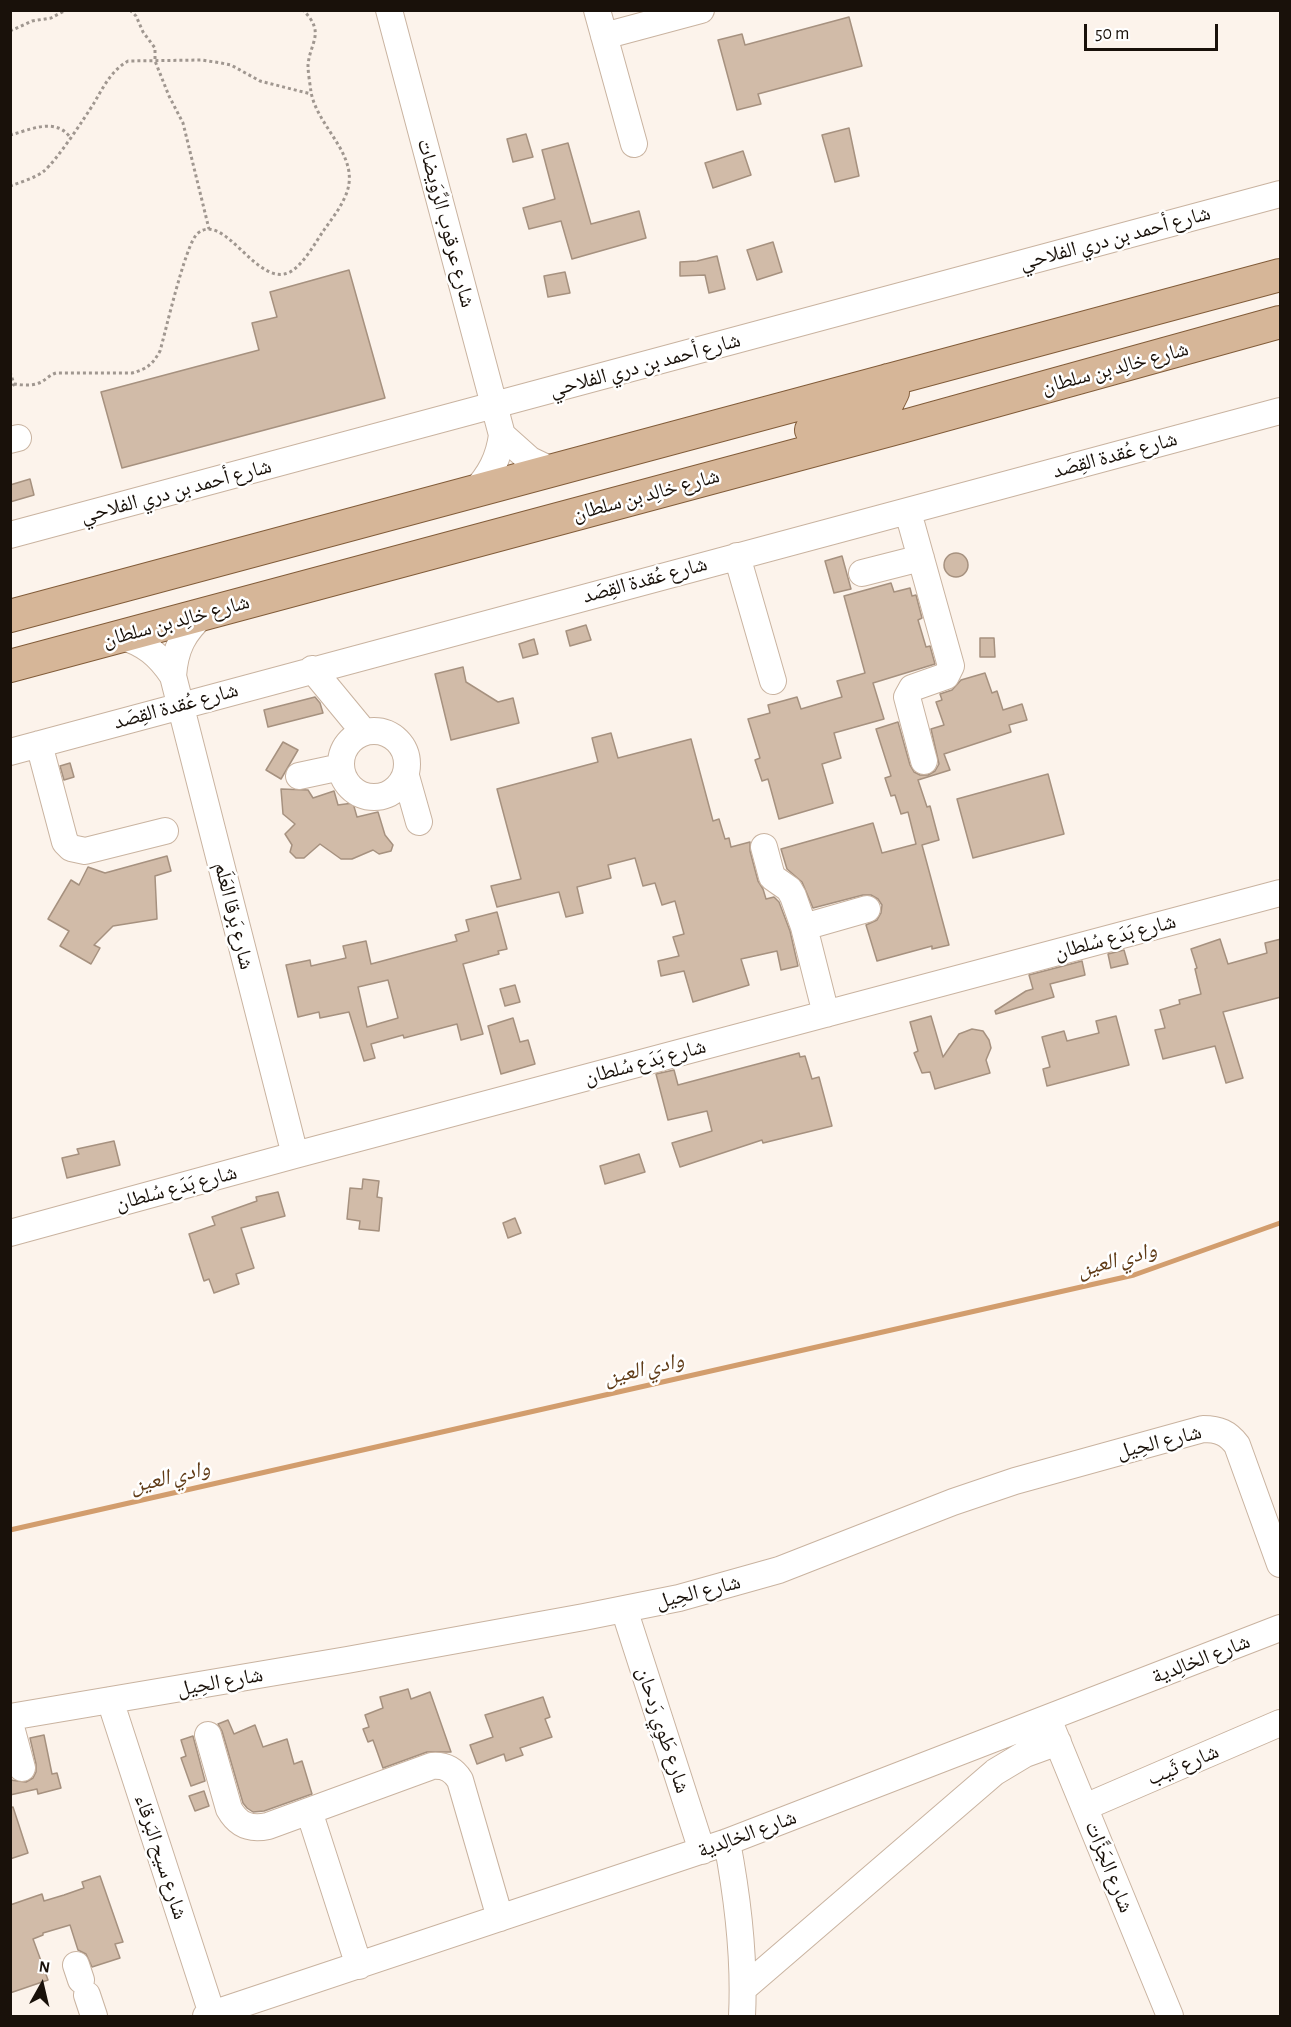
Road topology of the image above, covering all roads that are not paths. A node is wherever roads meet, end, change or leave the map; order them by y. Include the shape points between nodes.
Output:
1 (389, 10) edge
2 (597, 10) edge
3 (701, 10) edge
4 (604, 36) junction
5 (634, 144) dead end
6 (1281, 176) edge
7 (1281, 194) edge
8 (1174, 222) junction
9 (1281, 275) edge
10 (1281, 322) edge
11 (888, 380) junction
12 (495, 405) junction
13 (1281, 411) edge
14 (502, 435) junction
15 (553, 471) junction
16 (474, 492) junction
17 (630, 499) junction
18 (908, 512) junction
19 (10, 535) edge
20 (737, 555) junction
21 (921, 558) junction
22 (862, 573) dead end
23 (204, 614) junction
24 (10, 616) edge
25 (120, 636) junction
26 (10, 666) edge
27 (312, 669) junction
28 (173, 676) junction
29 (773, 681) dead end
30 (180, 705) junction
31 (364, 732) junction
32 (39, 744) junction
33 (10, 752) edge
34 (924, 761) dead end
35 (341, 767) junction
36 (299, 776) dead end
37 (406, 776) junction
38 (419, 822) dead end
39 (165, 831) dead end
40 (764, 847) dead end
41 (1281, 893) edge
42 (867, 909) dead end
43 (804, 927) junction
44 (826, 1014) junction
45 (295, 1155) junction
46 (10, 1233) edge
47 (1281, 1564) edge
48 (624, 1609) junction
49 (1281, 1628) edge
50 (110, 1700) junction
51 (10, 1717) edge
52 (1048, 1717) junction
53 (10, 1723) edge
54 (1281, 1723) edge
55 (208, 1735) dead end
56 (1058, 1742) junction
57 (22, 1768) dead end
58 (1084, 1807) junction
59 (309, 1811) junction
60 (727, 1842) junction
61 (702, 1851) junction
62 (500, 1918) junction
63 (359, 1965) junction
64 (744, 1989) junction
65 (209, 2015) edge
66 (742, 2016) edge
67 (1170, 2016) edge

1 - 12 street, شارع عرقوب الرِّوَيضات
2 - 4 street
3 - 4 street
4 - 5 street
6 - 8 street via 1195,199
7 - 8 street, شارع أحمد بن دري الفلاحي
8 - 12 street, شارع أحمد بن دري الفلاحي
9 - 11 main road
10 - 17 main road, شارع خالِد بن سلطان
11 - 15 main road
11 - 17 main road via 893,392 882,408 683,470
12 - 14 street, شارع عرقوب الرِّوَيضات
12 - 19 street, شارع أحمد بن دري الفلاحي
13 - 18 street, شارع عُقدة القِصَد
14 - 15 street via 530,460
14 - 16 street, شارع عرقوب الرِّوَيضات via 496,460
15 - 16 main road
16 - 24 main road
17 - 23 main road, شارع خالِد بن سلطان
18 - 20 street, شارع عُقدة القِصَد
18 - 21 street
20 - 27 street, شارع عُقدة القِصَد
20 - 29 street
21 - 22 street
21 - 34 street via 951,666 946,676 912,688 907,697
23 - 25 main road, شارع خالِد بن سلطان
23 - 28 street, شارع بَرقا العَلَم via 180,641
25 - 26 main road, شارع خالِد بن سلطان
25 - 28 street, شارع بَرقا العَلَم via 152,650
27 - 30 street, شارع عُقدة القِصَد
27 - 31 street
28 - 30 street, شارع بَرقا العَلَم
30 - 32 street, شارع عُقدة القِصَد
30 - 45 street, شارع بَرقا العَلَم
31 - 35 street via 351,740 343,752
31 - 37 street via 379,731 393,736 408,762
32 - 33 street, شارع عُقدة القِصَد
32 - 39 street via 65,842 71,848 85,851
35 - 36 street
35 - 37 street via 350,787 370,797 385,796 397,789
37 - 38 street
40 - 43 street via 772,877 789,889
41 - 44 street, شارع بَدَع سُلطان
42 - 43 street
43 - 44 street
44 - 45 street, شارع بَدَع سُلطان
45 - 46 street, شارع بَدَع سُلطان
47 - 48 street, شارع الحِيل via 1238,1445 1223,1432 1203,1429 1015,1481 757,1577
48 - 50 street, شارع الحِيل
48 - 61 street, شارع طَوِي رَدحان
49 - 52 street, شارع الخالِدية
50 - 51 street, شارع الحِيل
50 - 65 street, شارع سيح البَرقاء
52 - 56 street, شارع الجَزَّات
52 - 60 street, شارع الخالِدية
53 - 57 street
54 - 58 street, شارع ثَيب
55 - 59 street via 229,1809 240,1824 259,1828
56 - 58 street, شارع الجَزَّات
56 - 64 street via 1025,1754 995,1772
58 - 67 street, شارع الجَزَّات
59 - 62 street via 432,1767 451,1770 460,1780
59 - 63 street
60 - 61 street, شارع الخالِدية
60 - 64 street via 739,1910
61 - 62 street, شارع الخالِدية
62 - 63 street, شارع الخالِدية
63 - 65 street, شارع الخالِدية
64 - 66 street

